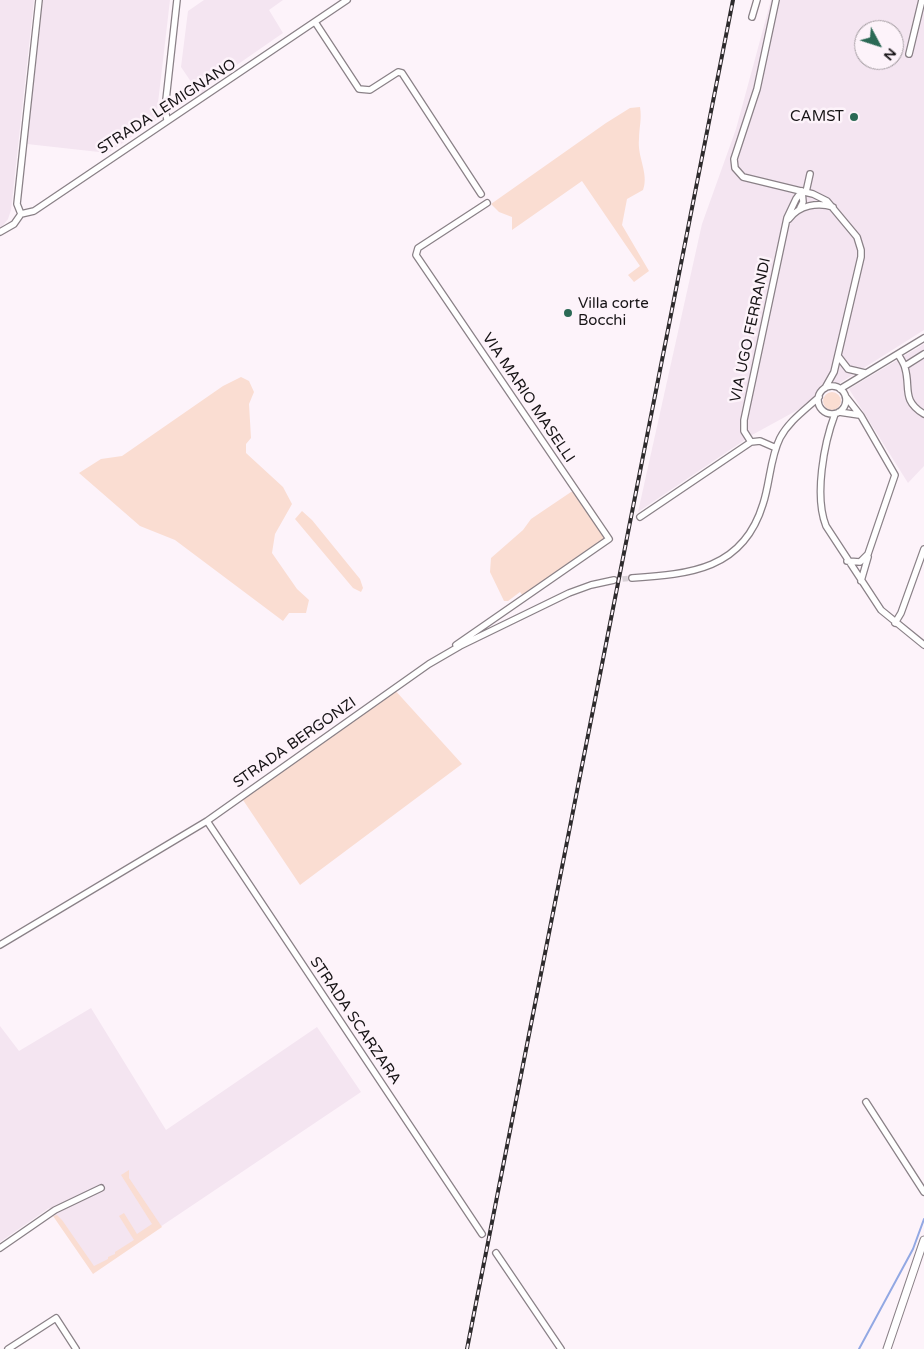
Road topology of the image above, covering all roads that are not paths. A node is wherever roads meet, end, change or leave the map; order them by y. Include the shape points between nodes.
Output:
1 (39, 0) edge
2 (177, 0) edge
3 (347, 0) edge
4 (757, 0) edge
5 (776, 0) edge
6 (922, 0) edge
7 (752, 18) dead end
8 (315, 22) junction
9 (910, 54) dead end
10 (167, 120) junction
11 (810, 174) dead end
12 (784, 187) junction
13 (804, 192) junction
14 (481, 194) dead end
15 (487, 203) dead end
16 (794, 203) junction
17 (835, 208) junction
18 (798, 210) junction
19 (21, 214) junction
20 (787, 223) junction
21 (0, 232) edge
22 (924, 338) edge
23 (898, 354) junction
24 (924, 354) edge
25 (838, 356) junction
26 (905, 366) junction
27 (834, 372) junction
28 (865, 373) junction
29 (849, 383) junction
30 (825, 388) junction
31 (838, 388) junction
32 (819, 397) junction
33 (845, 397) junction
34 (806, 409) junction
35 (823, 410) junction
36 (837, 413) junction
37 (924, 414) edge
38 (861, 416) junction
39 (830, 426) junction
40 (751, 442) junction
41 (776, 448) junction
42 (640, 518) dead end
43 (924, 549) edge
44 (868, 554) junction
45 (847, 561) junction
46 (632, 578) tunnel mouth
47 (614, 580) tunnel mouth
48 (861, 581) junction
49 (519, 602) junction
50 (522, 615) junction
51 (895, 623) junction
52 (924, 645) edge
53 (440, 657) junction
54 (207, 820) junction
55 (0, 945) edge
56 (866, 1102) dead end
57 (101, 1188) dead end
58 (924, 1192) edge
59 (482, 1234) dead end
60 (924, 1240) edge
61 (0, 1248) edge
62 (496, 1253) dead end
63 (8, 1349) edge
64 (76, 1349) edge
65 (561, 1349) edge
66 (887, 1349) edge

1 - 19 street via 17,204
2 - 10 street via 165,109
3 - 8 street, STRADA LEMIGNANO
4 - 7 street
5 - 12 street via 757,89 734,164 743,177
6 - 9 street
8 - 10 street, STRADA LEMIGNANO
8 - 14 street via 359,89 370,90 398,72 402,73
10 - 19 street, STRADA LEMIGNANO via 34,211
11 - 13 street
12 - 13 street
12 - 16 street via 792,194
13 - 16 street, VIA UGO FERRANDI
13 - 17 street via 820,196
13 - 18 street
15 - 49 street, VIA MARIO MASELLI via 418,248 416,255 609,539
16 - 20 street, VIA UGO FERRANDI
17 - 18 street via 814,205
17 - 25 street via 862,250
18 - 20 street
19 - 21 street, STRADA LEMIGNANO via 14,224
20 - 40 street, VIA UGO FERRANDI via 743,426
22 - 23 street
23 - 26 street
23 - 28 street
24 - 26 street
25 - 27 street
25 - 28 street via 848,369
26 - 37 street via 910,400
27 - 30 street
27 - 31 street
28 - 29 street
29 - 31 street
29 - 33 street
30 - 31 street
30 - 32 street
31 - 33 street
32 - 34 street
32 - 35 street
33 - 36 street via 845,405
33 - 38 street
34 - 35 street
34 - 41 street via 790,424
35 - 36 street
35 - 39 street
36 - 38 street
36 - 39 street
38 - 44 street via 895,475
39 - 45 street via 821,490 822,516
40 - 41 street via 760,441
40 - 42 street
41 - 46 street via 763,505 756,521 743,541 730,553 693,572
43 - 51 street
44 - 45 street via 860,562
44 - 48 street
45 - 48 street
47 - 50 street, STRADA BERGONZI via 580,588
48 - 51 street via 881,610
49 - 50 street
49 - 53 street, VIA MARIO MASELLI
50 - 53 street, STRADA BERGONZI
51 - 52 street
53 - 54 street, STRADA BERGONZI
54 - 55 street, STRADA BERGONZI
54 - 59 street, STRADA SCARZARA
56 - 58 street
57 - 61 street via 55,1210
60 - 66 street
62 - 65 street
63 - 64 street via 56,1318

